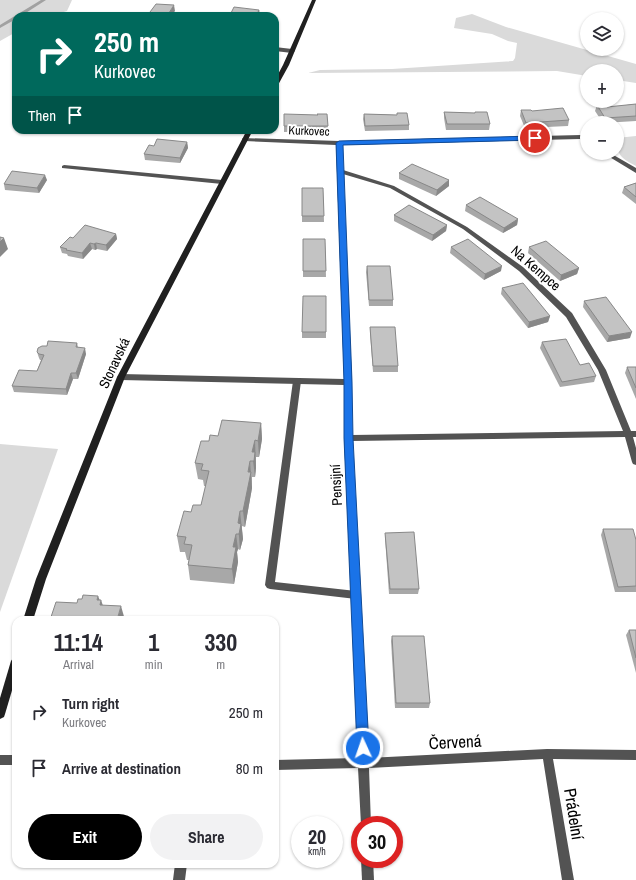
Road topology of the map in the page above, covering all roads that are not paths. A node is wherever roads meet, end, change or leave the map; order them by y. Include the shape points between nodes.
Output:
1 (314, 0) edge
2 (279, 49) edge
3 (292, 50) junction
4 (279, 77) edge
5 (248, 134) edge
6 (580, 137) edge
7 (245, 139) junction
8 (339, 143) junction
9 (618, 160) edge
10 (64, 166) dead end
11 (340, 171) junction
12 (636, 171) edge
13 (222, 182) junction
14 (121, 377) junction
15 (297, 381) junction
16 (348, 382) junction
17 (632, 434) edge
18 (348, 438) junction
19 (636, 462) edge
20 (356, 595) junction
21 (29, 616) edge
22 (12, 674) edge
23 (0, 714) edge
24 (547, 754) junction
25 (636, 755) edge
26 (0, 760) edge
27 (12, 760) edge
28 (364, 763) junction
29 (279, 764) edge
30 (366, 816) edge
31 (180, 868) edge
32 (367, 868) edge
33 (179, 880) edge
34 (368, 880) edge
35 (568, 880) edge

1 - 3 main road
2 - 3 street
3 - 4 main road
5 - 7 main road, Stonavská
6 - 8 street, Kurkovec
7 - 8 street, Kurkovec
7 - 13 main road, Stonavská
8 - 11 street, Pensijní
9 - 12 street
10 - 13 street
11 - 16 street, Pensijní
11 - 17 street, Na Kempce via 392,187 465,228 521,269 569,315 602,370
13 - 14 main road, Stonavská
14 - 15 street
14 - 21 main road, Stonavská via 41,579
15 - 16 street
15 - 20 street via 270,585
16 - 18 street, Pensijní
17 - 18 street
17 - 19 street, Na Kempce
18 - 20 street, Pensijní
20 - 28 street, Pensijní
22 - 23 main road
24 - 25 street, Červená
24 - 28 street, Červená
24 - 35 street, Prádelní
26 - 27 street
28 - 29 street, Červená
28 - 30 street, Pensijní
31 - 33 street
32 - 34 street

